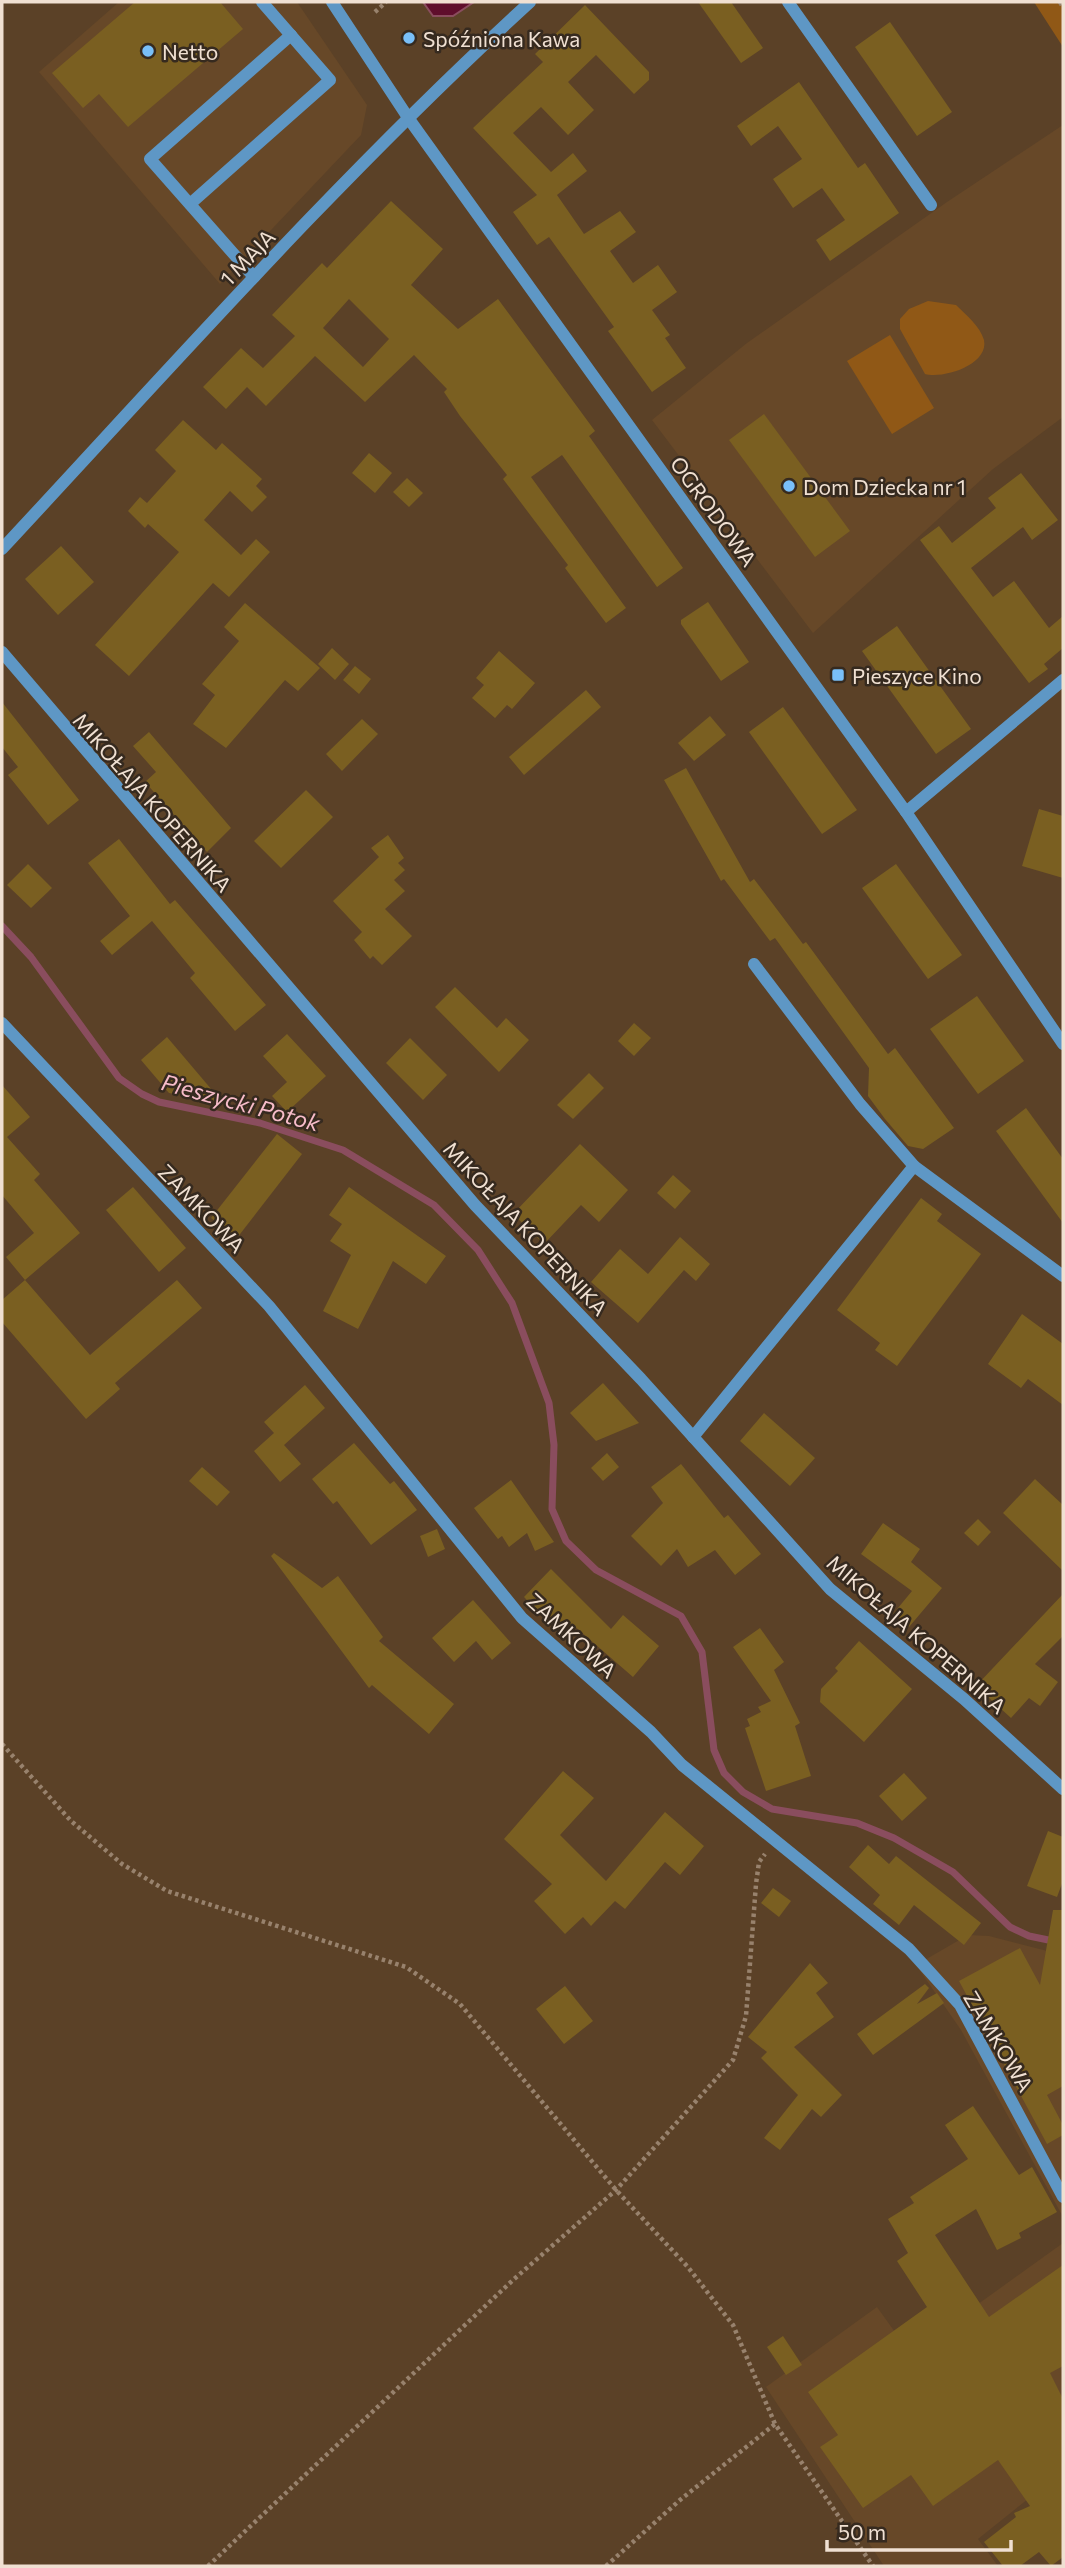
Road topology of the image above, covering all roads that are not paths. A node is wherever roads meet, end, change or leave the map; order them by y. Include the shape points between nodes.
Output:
1 (262, 2) edge
2 (332, 2) edge
3 (530, 2) edge
4 (788, 2) edge
5 (291, 35) junction
6 (409, 119) junction
7 (190, 204) junction
8 (931, 205) dead end
9 (254, 277) junction
10 (2, 549) edge
11 (2, 652) edge
12 (1063, 680) edge
13 (906, 812) junction
14 (754, 964) dead end
15 (2, 1023) edge
16 (1063, 1044) edge
17 (914, 1166) junction
18 (1063, 1276) edge
19 (693, 1437) junction
20 (1063, 1789) edge
21 (1063, 2197) edge

1 - 5 street
2 - 6 street, OGRODOWA
3 - 6 street, 1 MAJA
4 - 8 street
5 - 7 street via 330,80
5 - 7 street via 150,159
6 - 9 street, 1 MAJA
6 - 13 street, OGRODOWA
7 - 9 street
9 - 10 street, 1 MAJA
11 - 19 street, MIKOŁAJA KOPERNIKA via 475,1205
12 - 13 street
13 - 16 street, OGRODOWA
14 - 17 street via 860,1104
15 - 21 street, ZAMKOWA via 269,1307 522,1618 682,1765 909,1949 960,2005
17 - 18 street
17 - 19 street
19 - 20 street, MIKOŁAJA KOPERNIKA via 830,1590 964,1699

